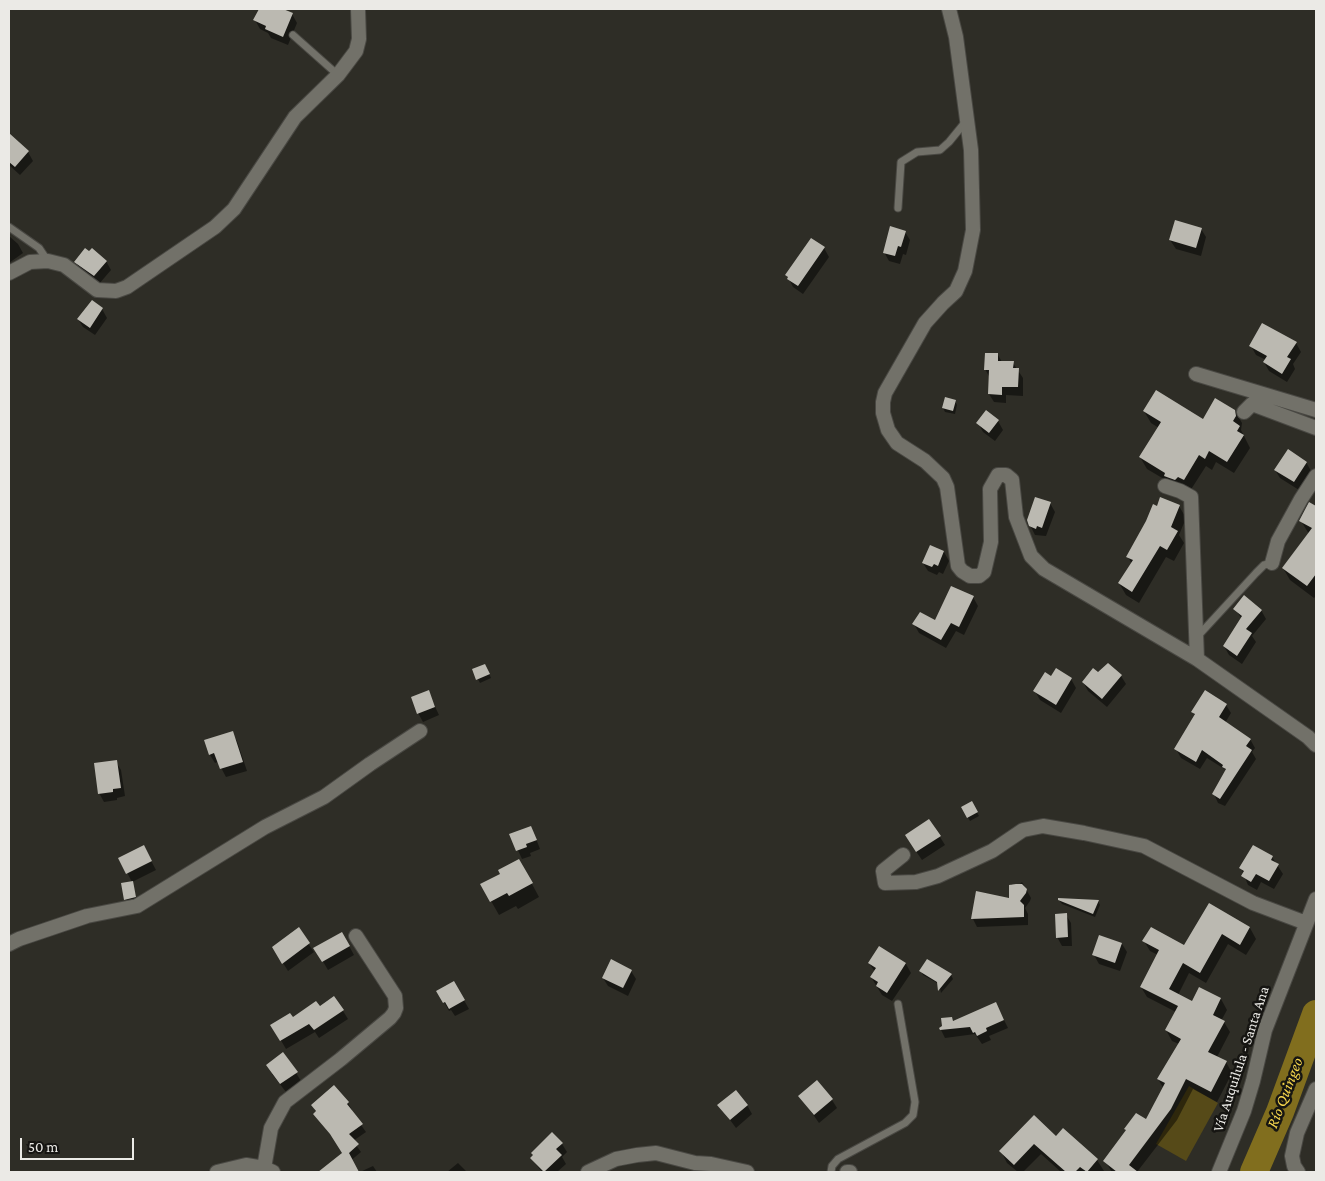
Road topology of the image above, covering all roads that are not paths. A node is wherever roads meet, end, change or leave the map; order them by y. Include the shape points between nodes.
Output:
1 (358, 9) edge
2 (949, 9) edge
3 (294, 35) dead end
4 (338, 75) junction
5 (967, 120) junction
6 (898, 208) dead end
7 (9, 227) edge
8 (48, 260) junction
9 (9, 273) edge
10 (1196, 374) dead end
11 (1316, 410) edge
12 (1244, 412) dead end
13 (1316, 428) edge
14 (1316, 476) edge
15 (1165, 486) dead end
16 (1274, 564) joint
17 (1197, 638) junction
18 (1197, 659) junction
19 (420, 731) dead end
20 (1316, 745) edge
21 (903, 855) dead end
22 (1316, 900) edge
23 (1306, 923) junction
24 (356, 936) dead end
25 (9, 944) edge
26 (898, 1004) dead end
27 (1316, 1089) edge
28 (268, 1170) edge
29 (217, 1172) edge
30 (588, 1172) edge
31 (747, 1172) edge
32 (831, 1172) edge
33 (1218, 1172) edge
34 (1298, 1172) edge

1 - 4 street via 356,50
2 - 5 street
3 - 4 lane
4 - 8 street via 295,117 234,210 215,227 127,287 116,291 98,290 64,265
5 - 6 lane via 940,150 917,152 901,162
5 - 18 street via 973,230 965,270 956,290 925,323 885,393 882,402 888,430 897,443 925,461 948,487 958,566 962,571 970,576 984,572 991,542 990,489 998,475 1006,475 1012,480 1016,517 1031,556 1044,569
7 - 8 lane via 39,248
8 - 9 street via 30,262
10 - 11 street
12 - 13 street via 1252,404
14 - 16 street via 1278,541
15 - 17 street via 1191,497
16 - 17 lane via 1264,565
17 - 18 street
18 - 20 street
19 - 25 street via 324,797 265,827 138,906 87,916
21 - 23 street via 883,871 884,883 916,882 938,876 992,851 1024,830 1043,826 1144,846 1254,903
22 - 23 street, Vía Auquilula - Santa Ana
23 - 33 street, Vía Auquilula - Santa Ana via 1265,1030 1244,1112
24 - 28 street via 395,996 396,1008 390,1018 285,1102 271,1128
26 - 32 lane via 915,1102 913,1115 905,1123 838,1158
27 - 34 street via 1292,1156
28 - 29 street via 246,1165
30 - 31 street via 616,1159 656,1153

